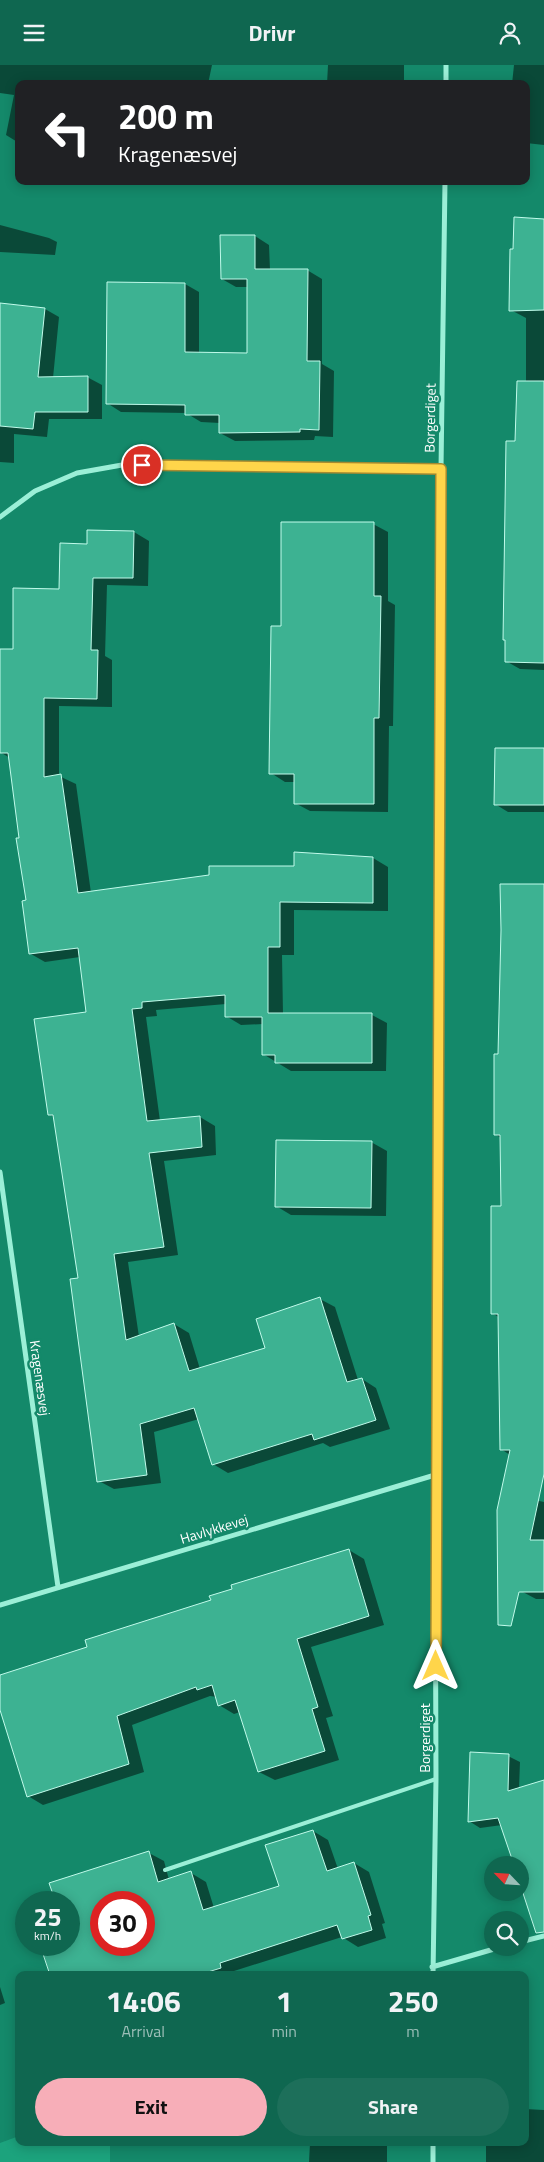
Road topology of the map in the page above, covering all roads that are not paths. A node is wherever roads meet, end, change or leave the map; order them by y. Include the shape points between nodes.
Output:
1 (446, 65) edge
2 (446, 80) edge
3 (445, 185) edge
4 (441, 469) junction
5 (0, 517) edge
6 (0, 1172) edge
7 (435, 1475) junction
8 (58, 1587) junction
9 (0, 1605) edge
10 (436, 1779) junction
11 (166, 1870) dead end
12 (544, 1936) edge
13 (529, 1940) edge
14 (484, 1952) edge
15 (432, 1967) junction
16 (432, 1971) edge
17 (433, 2146) edge
18 (433, 2162) edge

1 - 2 street
3 - 4 street, Borgerdiget
4 - 5 street via 122,465 77,473 36,491
4 - 7 street, Borgerdiget
6 - 8 street, Kragenæsvej
7 - 8 street, Havlykkevej
7 - 10 street, Borgerdiget
8 - 9 street, Havlykkevej
10 - 11 lane
10 - 15 street, Borgerdiget
12 - 13 street
14 - 15 street
15 - 16 street, Borgerdiget
17 - 18 street

